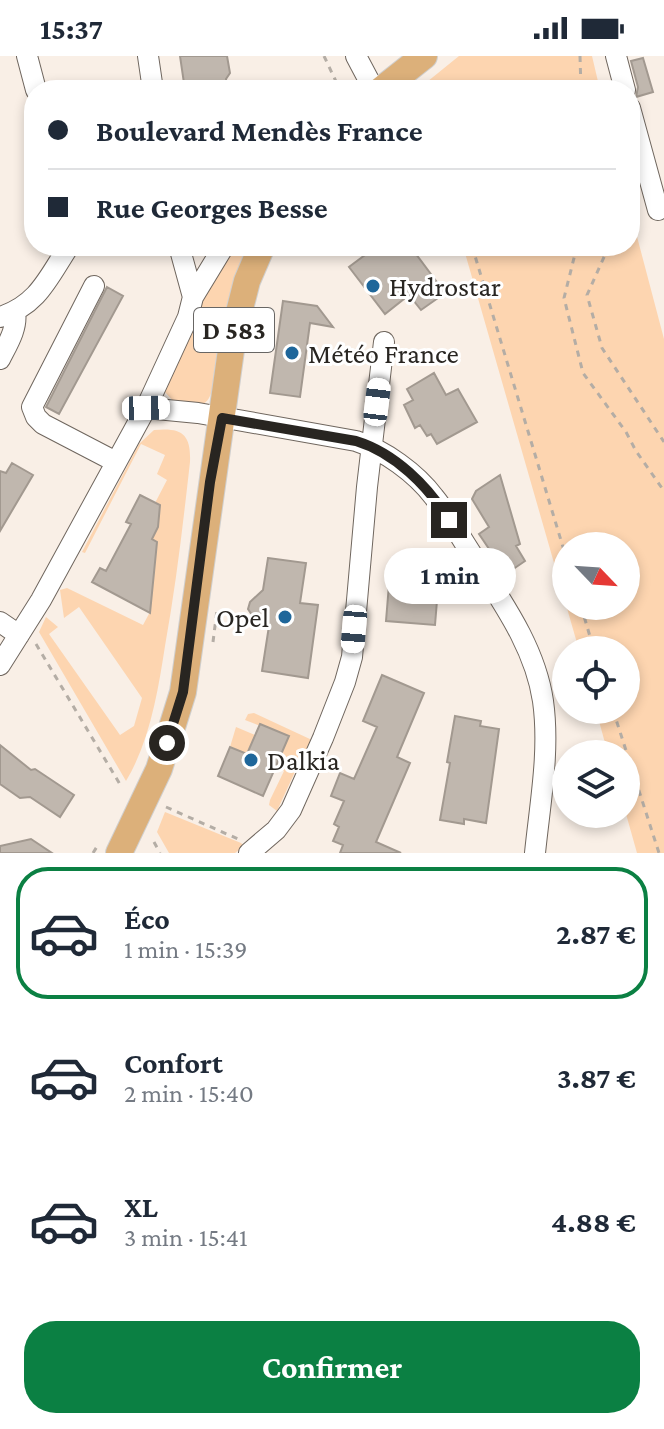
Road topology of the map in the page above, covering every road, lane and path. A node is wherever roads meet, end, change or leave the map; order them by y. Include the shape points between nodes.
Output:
1 (27, 56) edge
2 (148, 56) edge
3 (324, 56) edge
4 (356, 56) edge
5 (424, 56) edge
6 (580, 56) edge
7 (616, 56) edge
8 (33, 80) edge
9 (152, 80) edge
10 (334, 80) edge
11 (369, 80) edge
12 (394, 80) edge
13 (581, 80) edge
14 (622, 80) edge
15 (640, 144) edge
16 (658, 210) dead end
17 (63, 256) edge
18 (182, 256) edge
19 (218, 256) edge
20 (258, 256) edge
21 (475, 256) edge
22 (574, 256) edge
23 (605, 256) edge
24 (94, 286) dead end
25 (193, 297) junction
26 (8, 315) edge
27 (384, 342) dead end
28 (0, 359) edge
29 (146, 408) junction
30 (222, 418) junction
31 (664, 442) edge
32 (372, 446) junction
33 (116, 462) junction
34 (407, 471) junction
35 (367, 487) junction
36 (664, 491) edge
37 (558, 532) edge
38 (0, 622) edge
39 (19, 635) junction
40 (0, 665) edge
41 (618, 724) edge
42 (121, 786) dead end
43 (166, 807) dead end
44 (154, 842) dead end
45 (110, 846) edge
46 (255, 851) edge
47 (93, 853) edge
48 (160, 853) edge
49 (535, 853) edge
50 (659, 853) edge

1 - 8 street
2 - 9 street
3 - 10 path
4 - 11 street
5 - 12 main road
6 - 13 path
7 - 14 street
15 - 16 street
17 - 26 street via 39,294
18 - 25 street
19 - 25 street
20 - 30 main road, D 583 via 233,336
21 - 37 path
22 - 36 path via 564,298 583,373
23 - 31 path via 587,295 602,348
24 - 33 street via 32,407 43,424
25 - 29 street
26 - 28 street via 17,318
27 - 32 street
29 - 30 street
29 - 33 street
30 - 32 street
30 - 45 main road, D 583 via 183,692 159,769
32 - 34 street
32 - 35 street
33 - 39 street
34 - 35 street
34 - 49 street via 433,495 514,621 534,670 547,746
35 - 46 street via 352,657 345,682 291,810
38 - 39 street
39 - 40 street
39 - 42 path via 34,641
41 - 50 path
43 - 46 path
44 - 48 path
45 - 47 path

